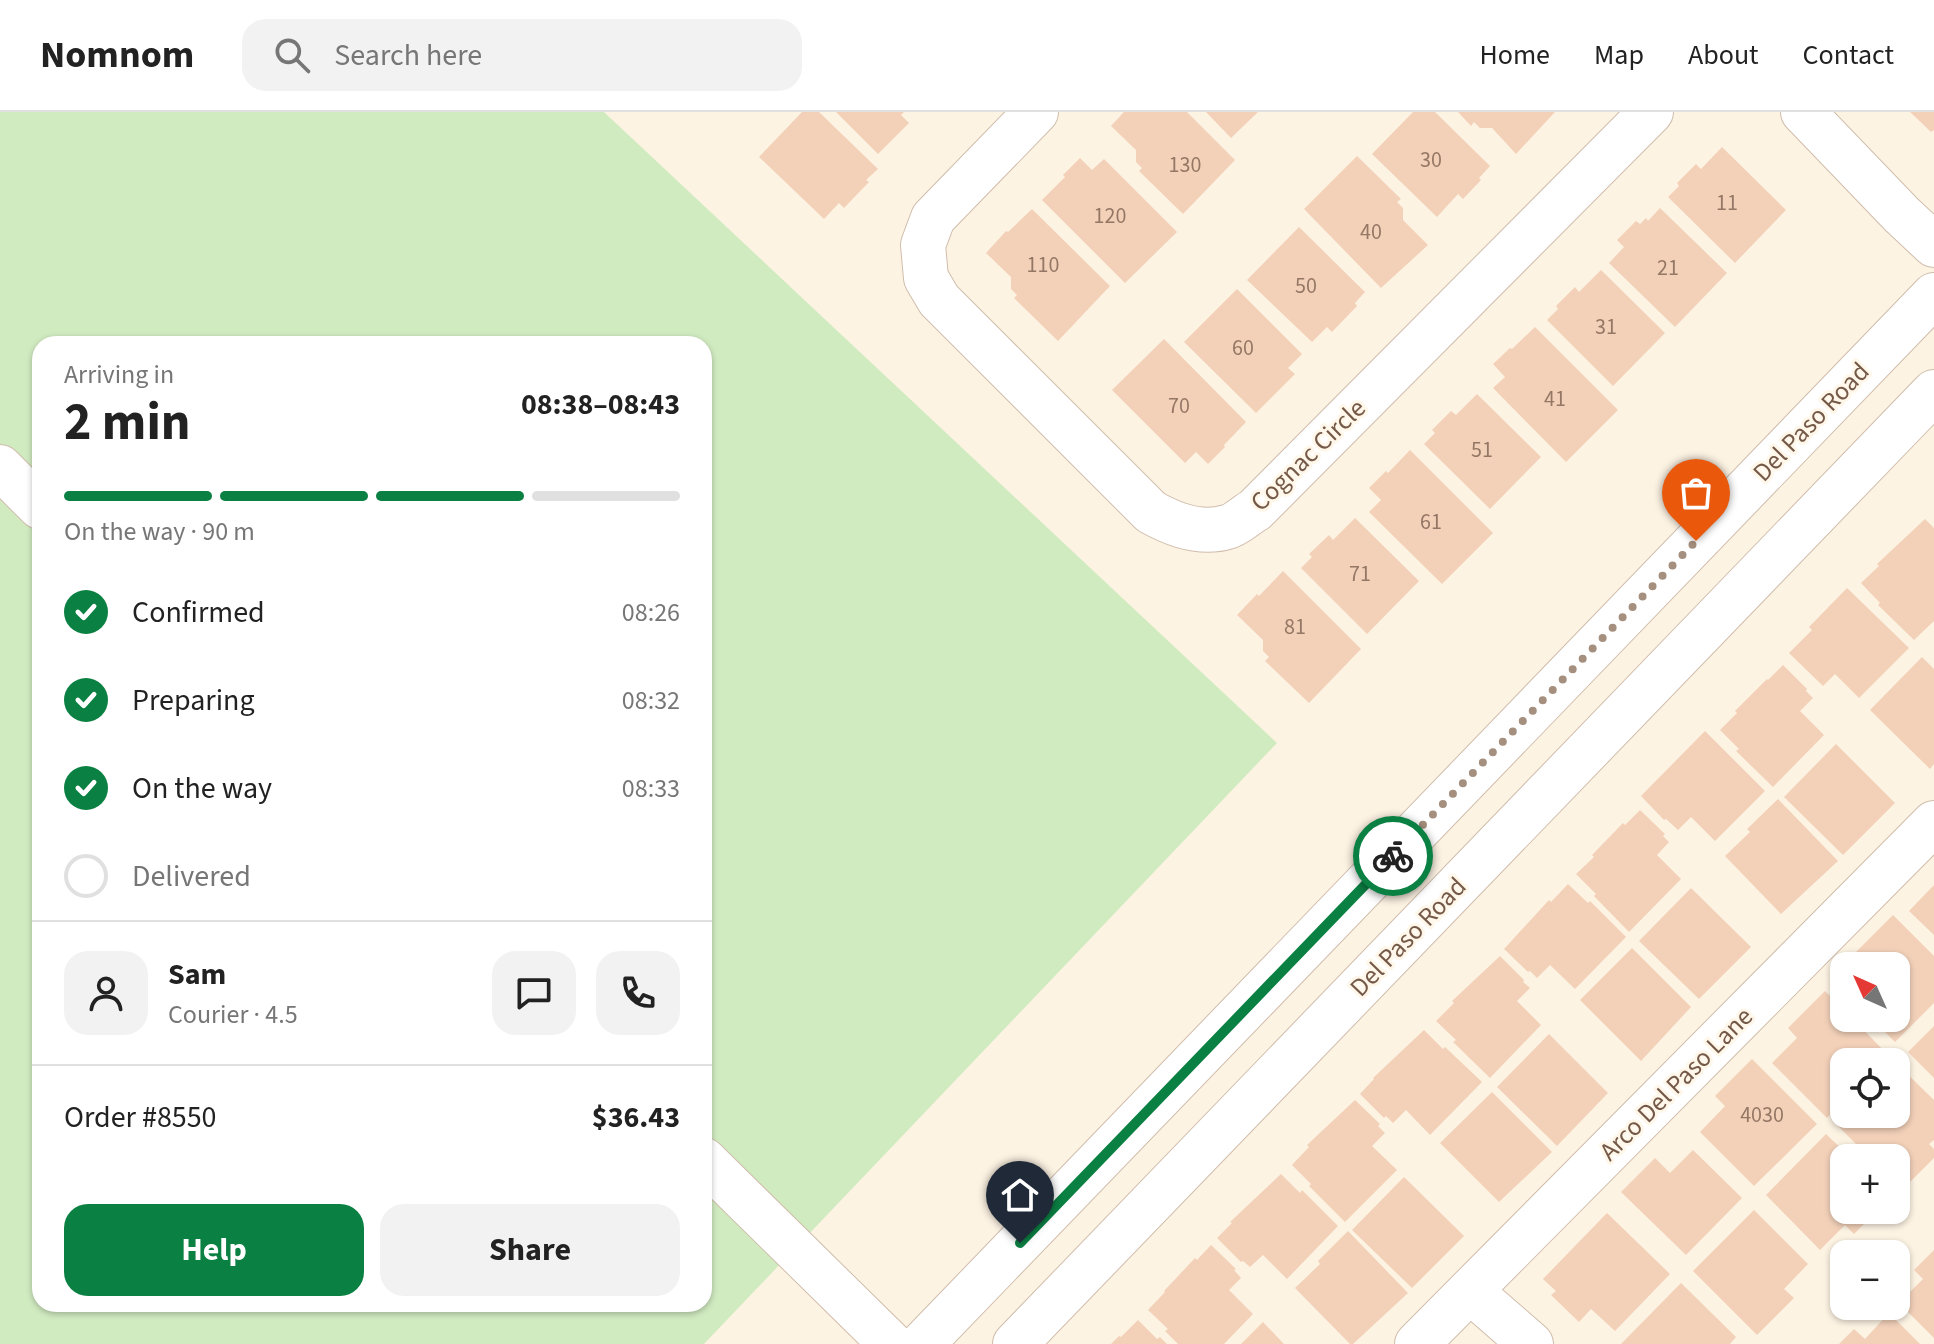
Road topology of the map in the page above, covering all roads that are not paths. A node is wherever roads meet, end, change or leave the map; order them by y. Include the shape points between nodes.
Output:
1 (1036, 112) edge
2 (1651, 112) edge
3 (1803, 112) edge
4 (1934, 245) edge
5 (1934, 295) edge
6 (1934, 392) edge
7 (0, 467) edge
8 (32, 499) edge
9 (1934, 823) edge
10 (712, 1167) edge
11 (1470, 1291) junction
12 (916, 1343) edge
13 (1015, 1344) edge
14 (1417, 1344) edge
15 (1531, 1344) edge

1 - 2 street, Cognac Circle via 933,218 923,245 926,278 939,300 1151,512 1197,530 1228,527 1255,510
3 - 4 street
5 - 12 street, Del Paso Road
6 - 13 street, Del Paso Road
7 - 8 street
9 - 11 street, Arco Del Paso Lane
10 - 12 street
11 - 14 street, Arco Del Paso Lane
11 - 15 street

